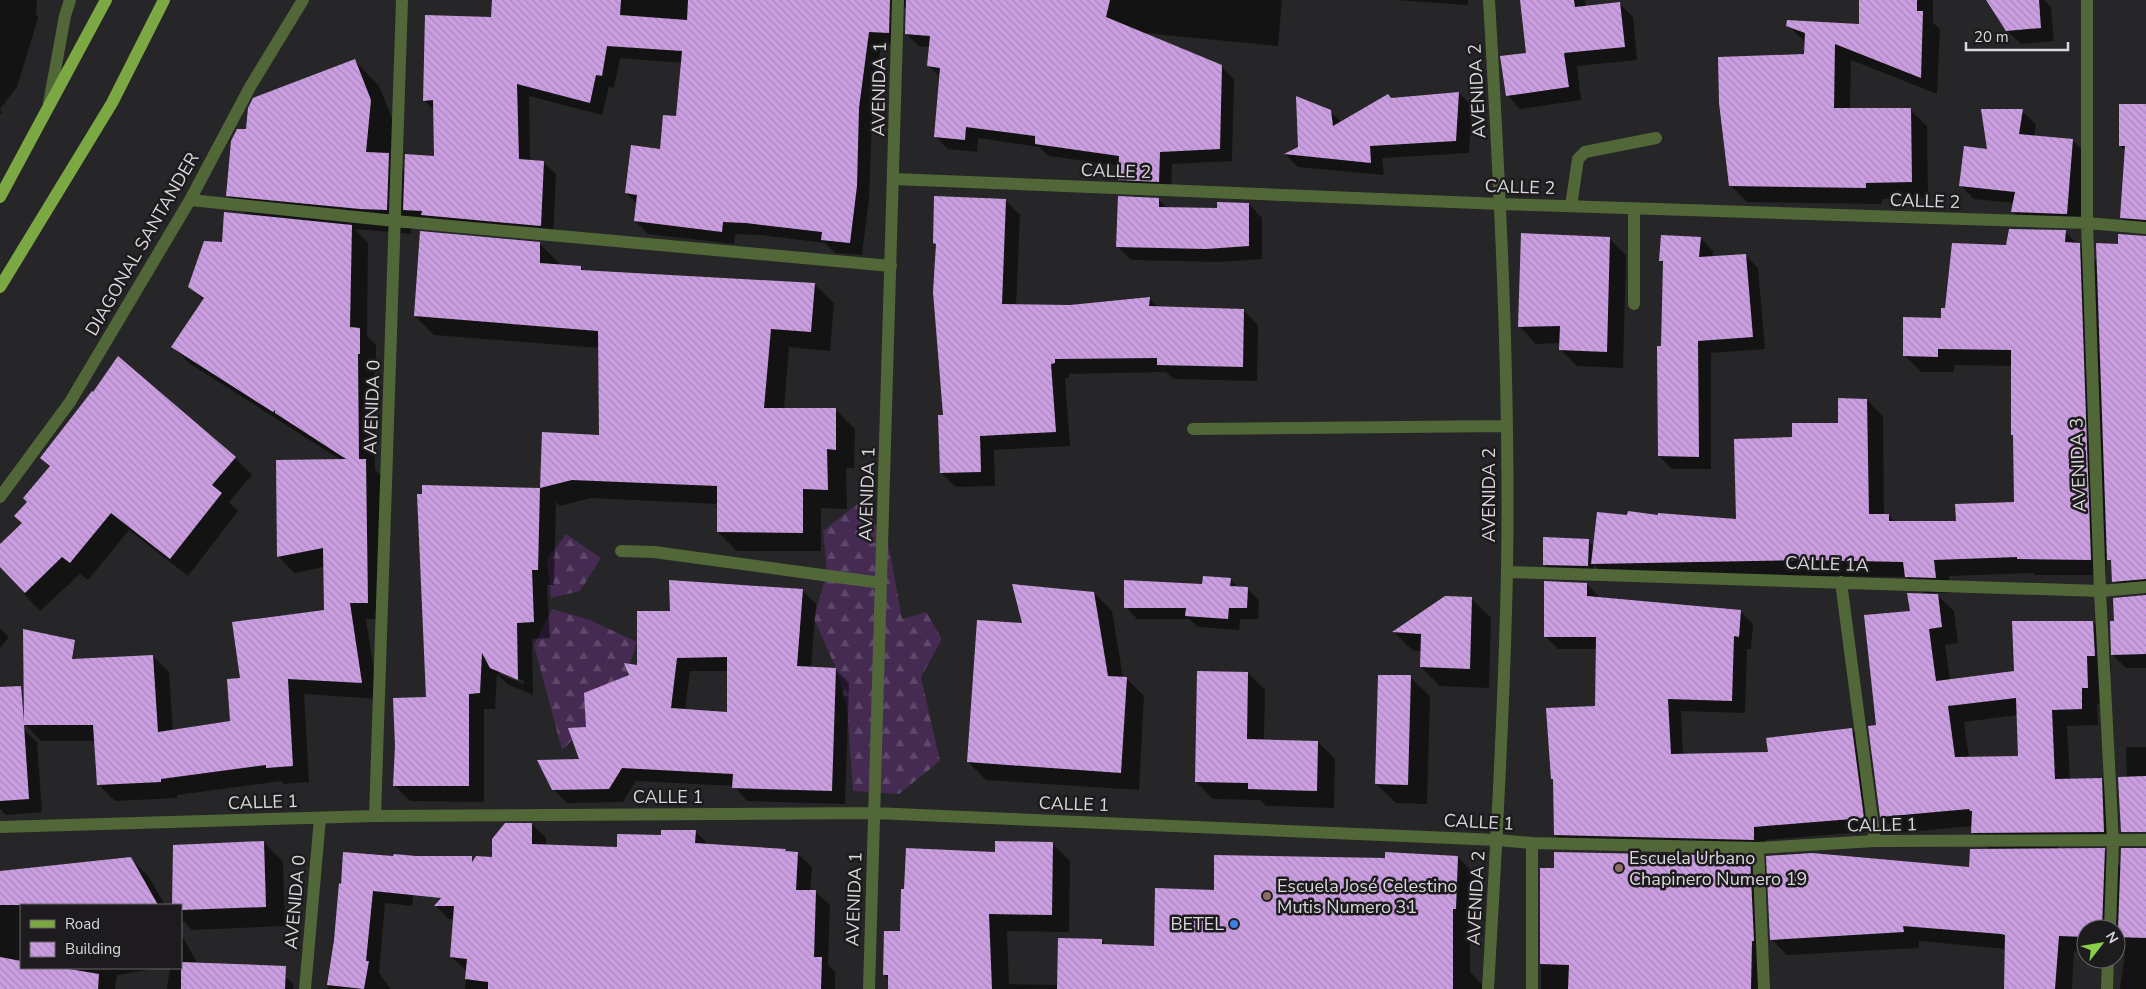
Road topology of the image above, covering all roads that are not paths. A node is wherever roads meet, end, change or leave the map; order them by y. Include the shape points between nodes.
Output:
1 (70, 0) edge
2 (106, 0) edge
3 (164, 0) edge
4 (303, 0) edge
5 (402, 0) edge
6 (898, 0) edge
7 (1489, 0) edge
8 (2087, 0) edge
9 (49, 106) junction
10 (1656, 138) dead end
11 (894, 179) junction
12 (0, 197) edge
13 (190, 200) junction
14 (1501, 204) junction
15 (1572, 206) junction
16 (1634, 209) junction
17 (395, 221) junction
18 (2087, 223) junction
19 (2146, 228) edge
20 (891, 266) junction
21 (0, 287) edge
22 (1634, 304) dead end
23 (1506, 426) junction
24 (1193, 429) dead end
25 (0, 497) edge
26 (620, 551) dead end
27 (1507, 572) junction
28 (1840, 582) junction
29 (881, 583) junction
30 (2146, 587) edge
31 (2100, 591) junction
32 (874, 813) junction
33 (376, 816) junction
34 (320, 818) junction
35 (0, 827) edge
36 (1497, 840) junction
37 (2146, 840) edge
38 (1875, 841) junction
39 (2113, 841) junction
40 (1532, 843) junction
41 (1758, 848) junction
42 (2110, 919) edge
43 (2108, 969) edge
44 (305, 989) edge
45 (869, 989) edge
46 (1488, 989) edge
47 (1532, 989) edge
48 (1764, 989) edge
49 (2107, 989) edge

1 - 9 street
2 - 9 main road
3 - 21 main road via 112,103
4 - 13 street, DIAGONAL SANTANDER via 250,87
5 - 17 street, AVENIDA 0
6 - 11 street, AVENIDA 1
7 - 14 street, AVENIDA 2
8 - 18 street, AVENIDA 3
9 - 12 main road
10 - 15 street via 1585,152 1578,159
11 - 14 street, CALLE 2
11 - 20 street, AVENIDA 1
13 - 17 street
13 - 25 street, DIAGONAL SANTANDER via 70,402
14 - 15 street, CALLE 2
14 - 23 street, AVENIDA 2
15 - 16 street, CALLE 2
16 - 18 street, CALLE 2
16 - 22 street
17 - 20 street
17 - 33 street, AVENIDA 0
18 - 19 street, CALLE 2
18 - 31 street, AVENIDA 3
20 - 29 street, AVENIDA 1
23 - 24 street
23 - 27 street, AVENIDA 2
26 - 29 street via 654,552
27 - 28 street, CALLE 1A
27 - 36 street, AVENIDA 2
28 - 31 street, CALLE 1A
28 - 38 street
29 - 32 street, AVENIDA 1
30 - 31 street, CALLE 1A
31 - 39 street, AVENIDA 3
32 - 33 street, CALLE 1
32 - 36 street, CALLE 1
32 - 45 street, AVENIDA 1
33 - 34 street, CALLE 1
34 - 35 street, CALLE 1
34 - 44 street, AVENIDA 0
36 - 40 street, CALLE 1
36 - 46 street, AVENIDA 2
37 - 39 street, CALLE 1
38 - 39 street, CALLE 1
38 - 41 street, CALLE 1
39 - 42 street, AVENIDA 3
40 - 41 street, CALLE 1
40 - 47 street
41 - 48 street
43 - 49 street

